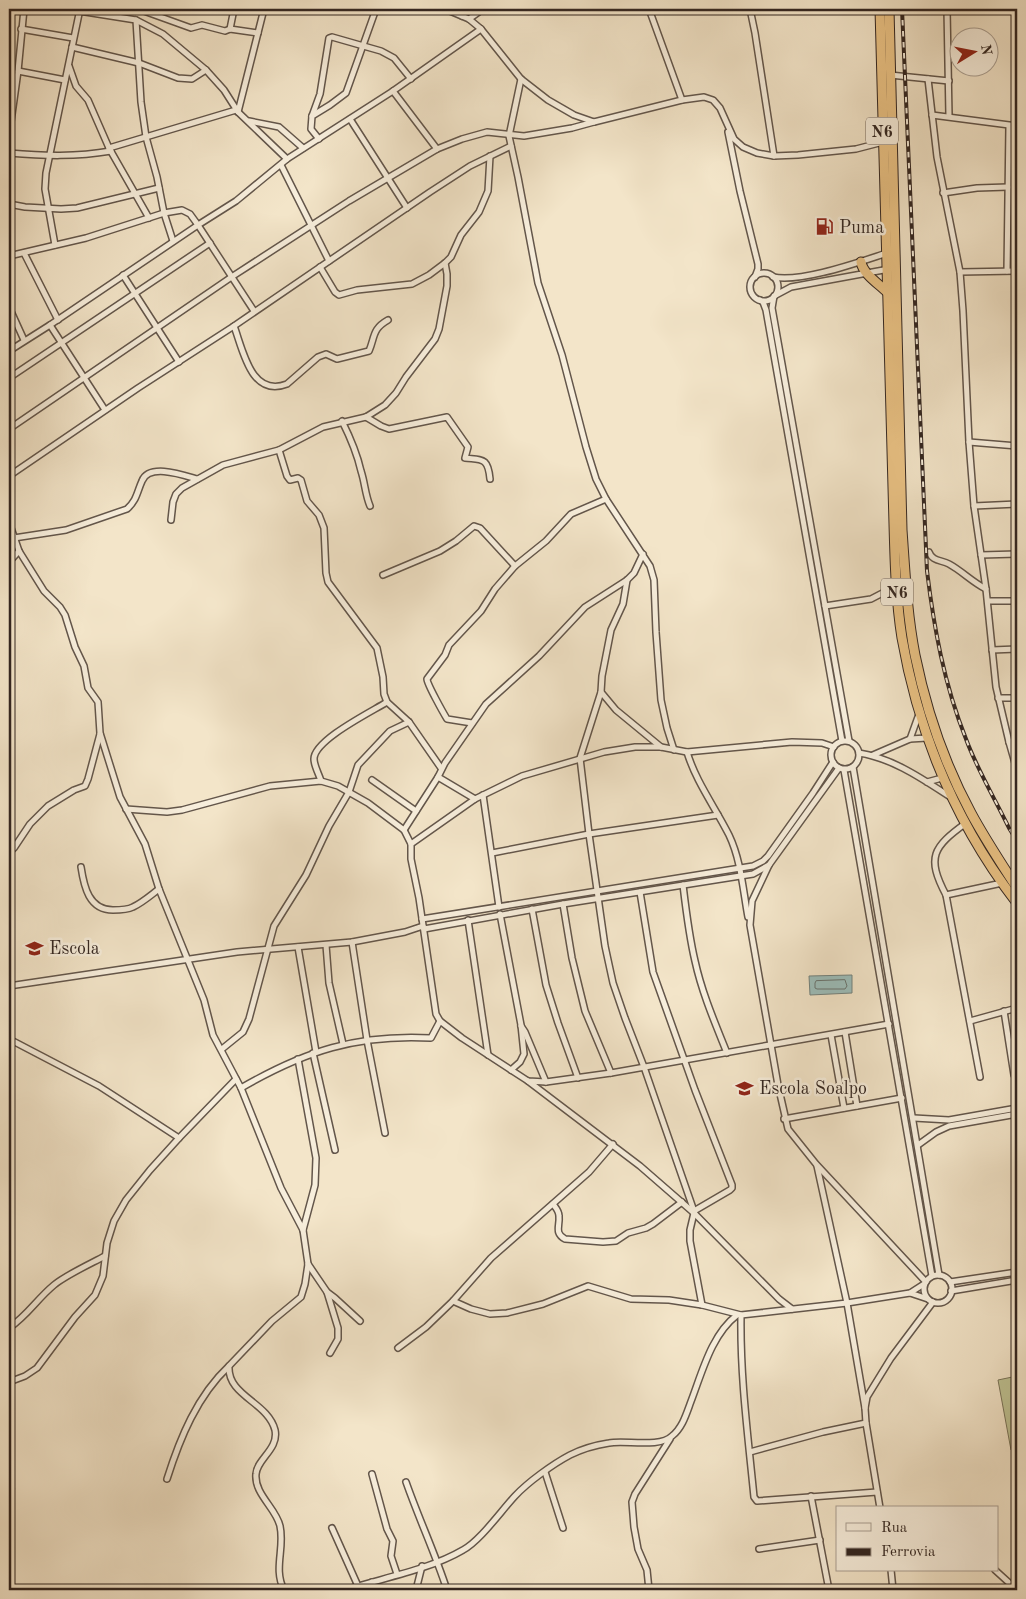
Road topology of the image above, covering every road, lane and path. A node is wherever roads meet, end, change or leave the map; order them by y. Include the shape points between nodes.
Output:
1 (24, 9) edge
2 (234, 9) edge
3 (264, 9) edge
4 (376, 9) edge
5 (445, 9) edge
6 (459, 9) edge
7 (483, 9) edge
8 (648, 9) edge
9 (750, 9) edge
10 (880, 9) edge
11 (889, 9) edge
12 (947, 9) edge
13 (80, 10) edge
14 (141, 10) edge
15 (462, 16) junction
16 (469, 19) junction
17 (136, 20) junction
18 (21, 29) junction
19 (230, 29) junction
20 (480, 29) junction
21 (258, 33) junction
22 (73, 38) junction
23 (72, 46) junction
24 (364, 46) junction
25 (68, 63) junction
26 (139, 63) junction
27 (206, 70) junction
28 (18, 71) junction
29 (890, 74) junction
30 (411, 79) junction
31 (521, 79) junction
32 (928, 79) junction
33 (64, 80) junction
34 (949, 82) junction
35 (393, 91) junction
36 (682, 100) junction
37 (237, 111) junction
38 (932, 114) junction
39 (312, 116) junction
40 (949, 116) junction
41 (350, 120) junction
42 (249, 121) junction
43 (594, 122) junction
44 (727, 124) junction
45 (1009, 126) junction
46 (1017, 126) edge
47 (9, 136) edge
48 (508, 136) junction
49 (146, 137) junction
50 (319, 139) junction
51 (882, 142) junction
52 (511, 146) junction
53 (303, 148) junction
54 (437, 149) junction
55 (110, 150) junction
56 (9, 153) edge
57 (48, 156) junction
58 (490, 156) junction
59 (774, 156) junction
60 (287, 159) junction
61 (281, 166) junction
62 (388, 178) junction
63 (1008, 187) junction
64 (159, 188) junction
65 (943, 193) junction
66 (136, 194) junction
67 (9, 204) edge
68 (49, 208) junction
69 (407, 208) junction
70 (164, 213) junction
71 (149, 218) junction
72 (198, 224) junction
73 (310, 226) junction
74 (173, 241) junction
75 (210, 243) junction
76 (55, 245) junction
77 (24, 253) junction
78 (891, 253) junction
79 (9, 256) edge
80 (329, 261) junction
81 (861, 262) junction
82 (445, 263) junction
83 (758, 264) junction
84 (320, 267) junction
85 (891, 268) junction
86 (1007, 270) junction
87 (1017, 271) edge
88 (960, 272) junction
89 (768, 274) junction
90 (867, 274) junction
91 (123, 275) junction
92 (233, 276) junction
93 (755, 277) junction
94 (774, 277) junction
95 (888, 293) junction
96 (134, 294) junction
97 (775, 296) junction
98 (760, 300) junction
99 (9, 307) edge
100 (254, 311) junction
101 (58, 320) junction
102 (388, 320) dead end
103 (50, 325) junction
104 (234, 326) junction
105 (156, 328) junction
106 (24, 340) junction
107 (60, 344) junction
108 (9, 351) edge
109 (179, 362) junction
110 (9, 378) edge
111 (83, 378) junction
112 (105, 410) junction
113 (366, 417) junction
114 (342, 421) junction
115 (9, 429) edge
116 (968, 442) junction
117 (1017, 446) edge
118 (279, 450) junction
119 (9, 476) edge
120 (198, 479) junction
121 (490, 479) dead end
122 (606, 499) junction
123 (1017, 504) edge
124 (370, 506) dead end
125 (974, 506) junction
126 (171, 520) dead end
127 (9, 522) edge
128 (14, 538) junction
129 (19, 551) junction
130 (929, 552) dead end
131 (643, 554) junction
132 (1017, 554) edge
133 (981, 555) junction
134 (9, 562) edge
135 (515, 566) junction
136 (383, 575) dead end
137 (628, 580) junction
138 (896, 586) junction
139 (986, 589) junction
140 (988, 601) junction
141 (1017, 601) edge
142 (825, 606) junction
143 (1017, 649) edge
144 (992, 650) junction
145 (601, 692) junction
146 (998, 698) junction
147 (1017, 698) edge
148 (387, 702) junction
149 (920, 714) junction
150 (409, 722) junction
151 (472, 723) junction
152 (100, 733) junction
153 (927, 738) junction
154 (910, 739) junction
155 (842, 741) junction
156 (849, 741) junction
157 (1009, 742) junction
158 (1017, 742) edge
159 (661, 747) junction
160 (834, 747) junction
161 (674, 750) junction
162 (686, 752) junction
163 (859, 753) junction
164 (873, 755) junction
165 (580, 758) junction
166 (833, 762) junction
167 (853, 767) junction
168 (441, 768) junction
169 (842, 769) junction
170 (1017, 770) edge
171 (438, 777) junction
172 (942, 778) junction
173 (372, 780) dead end
174 (321, 781) junction
175 (927, 782) junction
176 (349, 792) junction
177 (484, 795) junction
178 (475, 799) junction
179 (952, 799) junction
180 (126, 809) junction
181 (416, 811) junction
182 (718, 814) junction
183 (966, 823) junction
184 (404, 830) junction
185 (589, 834) junction
186 (411, 844) junction
187 (9, 853) edge
188 (492, 853) junction
189 (769, 865) junction
190 (81, 867) dead end
191 (740, 869) junction
192 (716, 872) junction
193 (698, 875) junction
194 (741, 876) junction
195 (717, 879) junction
196 (670, 880) junction
197 (655, 882) junction
198 (700, 882) junction
199 (1002, 883) junction
200 (683, 885) junction
201 (627, 887) junction
202 (672, 887) junction
203 (1017, 888) edge
204 (159, 889) junction
205 (613, 889) junction
206 (657, 890) junction
207 (597, 892) junction
208 (640, 892) junction
209 (586, 893) junction
210 (628, 894) junction
211 (946, 895) junction
212 (614, 896) junction
213 (598, 899) junction
214 (546, 900) junction
215 (587, 900) junction
216 (516, 904) junction
217 (563, 904) junction
218 (1017, 904) edge
219 (547, 906) junction
220 (499, 907) junction
221 (484, 909) junction
222 (532, 909) junction
223 (517, 912) junction
224 (453, 914) junction
225 (500, 914) junction
226 (486, 917) junction
227 (422, 919) junction
228 (468, 920) junction
229 (454, 922) junction
230 (750, 925) junction
231 (424, 927) junction
232 (352, 942) junction
233 (326, 944) junction
234 (298, 947) junction
235 (267, 949) junction
236 (188, 960) junction
237 (9, 986) edge
238 (1017, 1008) edge
239 (1004, 1011) junction
240 (440, 1021) junction
241 (970, 1021) junction
242 (889, 1024) junction
243 (521, 1025) junction
244 (845, 1032) junction
245 (830, 1035) junction
246 (9, 1039) edge
247 (368, 1040) junction
248 (343, 1044) junction
249 (771, 1045) junction
250 (222, 1049) junction
251 (315, 1052) junction
252 (728, 1052) junction
253 (488, 1055) junction
254 (298, 1059) junction
255 (685, 1060) junction
256 (644, 1067) junction
257 (512, 1070) junction
258 (611, 1073) junction
259 (1014, 1075) dead end
260 (578, 1078) junction
261 (980, 1078) dead end
262 (236, 1079) junction
263 (528, 1081) junction
264 (546, 1082) junction
265 (242, 1088) junction
266 (902, 1098) junction
267 (857, 1106) junction
268 (844, 1108) junction
269 (1017, 1108) edge
270 (1017, 1114) edge
271 (989, 1116) junction
272 (914, 1118) junction
273 (784, 1119) junction
274 (385, 1133) dead end
275 (179, 1138) junction
276 (613, 1144) junction
277 (918, 1145) junction
278 (335, 1150) dead end
279 (816, 1164) junction
280 (682, 1202) junction
281 (554, 1204) junction
282 (694, 1213) junction
283 (303, 1230) junction
284 (105, 1256) junction
285 (308, 1264) junction
286 (1017, 1272) edge
287 (939, 1275) junction
288 (932, 1276) junction
289 (1017, 1280) edge
290 (950, 1282) junction
291 (925, 1283) junction
292 (951, 1291) junction
293 (327, 1292) junction
294 (910, 1294) junction
295 (453, 1301) junction
296 (931, 1301) junction
297 (846, 1303) junction
298 (702, 1306) junction
299 (792, 1309) junction
300 (739, 1315) junction
301 (360, 1321) dead end
302 (9, 1328) edge
303 (398, 1348) dead end
304 (330, 1353) dead end
305 (228, 1366) junction
306 (9, 1382) edge
307 (865, 1408) junction
308 (866, 1423) junction
309 (670, 1438) junction
310 (750, 1452) junction
311 (545, 1472) junction
312 (372, 1474) dead end
313 (168, 1479) dead end
314 (406, 1482) dead end
315 (876, 1492) junction
316 (811, 1496) junction
317 (880, 1506) edge
318 (332, 1528) dead end
319 (564, 1528) dead end
320 (820, 1540) junction
321 (759, 1549) dead end
322 (438, 1562) junction
323 (422, 1566) junction
324 (890, 1572) edge
325 (997, 1572) edge
326 (397, 1574) junction
327 (372, 1582) junction
328 (358, 1586) junction
329 (1011, 1588) edge
330 (284, 1590) edge
331 (345, 1590) edge
332 (373, 1590) edge
333 (416, 1590) edge
334 (447, 1590) edge
335 (649, 1590) edge
336 (829, 1590) edge
337 (893, 1590) edge
338 (1017, 1590) edge

1 - 18 street
2 - 19 street
3 - 21 street
4 - 24 street
5 - 15 street
6 - 15 street
7 - 16 street
8 - 36 street
9 - 59 street
10 - 51 highway, N6
11 - 29 highway, N6
12 - 34 street
13 - 17 street
13 - 22 street
14 - 19 street via 191,28 202,25 225,31
15 - 16 street
16 - 20 street
17 - 26 street
17 - 27 street via 163,34
18 - 22 street
18 - 28 street
19 - 21 street
20 - 30 street
20 - 31 street
21 - 37 street
22 - 23 street
23 - 25 street
23 - 26 street
24 - 30 street via 394,58
24 - 39 street via 346,93
24 - 39 street via 334,36 329,38 320,94
25 - 33 street
25 - 55 street via 76,86 91,107
26 - 27 street via 178,78 192,79
26 - 49 street
27 - 37 street
28 - 33 street
28 - 47 street
29 - 32 street
29 - 78 highway, N6
30 - 35 street
31 - 43 street via 574,116
31 - 48 street
32 - 34 street
32 - 38 street
33 - 57 street
34 - 40 street
35 - 41 street
35 - 54 street
36 - 43 street
36 - 44 street via 704,97 713,100
37 - 42 street
37 - 49 street
38 - 40 street
38 - 65 street
39 - 50 street via 311,129
40 - 45 street
41 - 50 street
41 - 62 street
42 - 53 street via 279,127
42 - 60 street
43 - 48 street via 533,135
44 - 59 street via 734,139 743,147
44 - 83 street
45 - 46 street
45 - 63 street
48 - 52 street
48 - 54 street via 487,132
49 - 55 street
49 - 64 street
50 - 53 street
51 - 59 street via 856,149
51 - 78 highway, N6
52 - 58 street
52 - 122 street via 538,283 562,355 586,448
53 - 60 street
54 - 62 street
55 - 57 street via 82,156
55 - 66 street
56 - 57 street
57 - 68 street via 45,189
58 - 69 street
58 - 82 street via 488,191 479,212
60 - 61 street
61 - 72 street via 236,201
61 - 73 street
62 - 69 street
62 - 73 street
63 - 65 street
63 - 86 street
64 - 66 street
64 - 70 street
65 - 88 street
66 - 68 street via 77,208
66 - 71 street
67 - 68 street
68 - 76 street
69 - 80 street
70 - 71 street
70 - 72 street via 182,210
70 - 74 street
71 - 76 street
72 - 74 street
72 - 75 street
73 - 80 street
73 - 92 street
74 - 91 street
75 - 92 street
75 - 96 street
76 - 77 street
77 - 79 street
77 - 101 street
78 - 81 street
78 - 85 highway, N6
80 - 84 street
81 - 90 highway
81 - 94 street via 794,278
82 - 84 street via 412,284 339,295
82 - 113 street via 447,286 435,339 396,393
83 - 89 street
83 - 93 street
84 - 100 street
85 - 90 street
85 - 95 highway, N6
85 - 203 highway, N6 via 902,530 908,612 915,655 951,770 974,820
86 - 87 street
86 - 88 street
88 - 116 street
89 - 93 street
89 - 94 street
90 - 95 highway
90 - 97 street via 791,286
91 - 96 street
91 - 101 street
92 - 100 street
92 - 105 street
93 - 98 street via 750,287
94 - 97 street via 778,286
95 - 138 highway, N6
96 - 105 street
96 - 107 street
97 - 98 street via 770,300
97 - 142 street via 772,308
98 - 155 street via 766,310
99 - 106 street
100 - 104 street
101 - 103 street
102 - 104 street via 380,324 373,335 369,351 337,359 326,354 318,357 281,387 262,384 252,374
103 - 106 street
103 - 107 street
104 - 109 street
105 - 109 street
105 - 111 street
106 - 108 street
107 - 110 street
107 - 111 street
109 - 112 street
111 - 112 street
111 - 115 street
112 - 119 street
113 - 114 street
113 - 121 street via 389,429 447,417 468,447 465,458 482,460
114 - 118 street
114 - 124 street via 352,441
116 - 117 street
116 - 125 street
118 - 120 street via 223,464
118 - 148 street via 287,476 290,480 301,480 307,500 322,522 328,582 378,648
120 - 126 street via 176,494
120 - 128 street via 152,471 142,479 134,503 127,509 66,530
122 - 131 street
122 - 135 street via 571,514 546,541
123 - 125 street
125 - 133 street
127 - 128 street
128 - 129 street
129 - 134 street
129 - 152 street via 44,591 64,615 84,666 88,688 98,702
130 - 139 street via 936,560 950,565
131 - 137 street
131 - 161 street via 654,580 661,700
132 - 133 street
133 - 139 street
135 - 136 street via 480,528 474,526 440,551
135 - 151 street via 495,589 482,611 449,645 427,679 447,719
137 - 145 street via 623,604 611,630
137 - 151 street via 585,607 539,656 486,704
138 - 142 street via 872,599
138 - 149 highway, N6 via 902,636
139 - 140 street
140 - 141 street
140 - 144 street
142 - 156 street
143 - 144 street
144 - 146 street
145 - 159 street via 616,710
145 - 165 street
146 - 147 street
146 - 157 street
148 - 150 street
148 - 174 street via 331,736 316,751 314,758
149 - 153 highway, N6
149 - 154 street
150 - 168 street
150 - 176 street via 390,732 361,761
151 - 168 street
152 - 180 street
152 - 187 street via 85,786 48,806
153 - 154 street
153 - 172 highway, N6
154 - 164 street
155 - 156 street
155 - 160 street
156 - 163 street via 856,745
157 - 158 street
157 - 170 street
159 - 161 street
159 - 165 street via 635,747
160 - 162 street via 822,743 792,742
160 - 166 street via 831,754
161 - 162 street
162 - 182 street
163 - 164 street
163 - 167 street
164 - 175 street
165 - 177 street via 522,776
165 - 185 street
166 - 169 street
166 - 191 street via 763,862
167 - 169 street
167 - 272 street
168 - 171 street
169 - 189 street
169 - 242 street
171 - 178 street
171 - 181 street
172 - 175 street
172 - 179 highway, N6
173 - 181 street
174 - 176 street
174 - 180 street via 270,786 182,810
175 - 179 street
176 - 184 street
176 - 235 street via 328,826 306,875 274,926
177 - 178 street
177 - 188 street
178 - 186 street
179 - 183 highway, N6
180 - 204 street via 144,844
181 - 184 street
182 - 185 street
182 - 191 street
183 - 199 highway, N6
183 - 211 street via 937,849 937,876
184 - 186 street
185 - 188 street
185 - 207 street
186 - 227 street
188 - 220 street
189 - 194 street via 753,874
189 - 230 street via 752,901
190 - 204 street via 89,897 98,906 109,910 133,907
191 - 192 street
191 - 194 street
192 - 193 street
192 - 195 street
193 - 196 street
193 - 198 street
194 - 195 street
194 - 230 street
195 - 198 street
196 - 197 street
196 - 202 street
197 - 201 street
197 - 206 street
198 - 200 street
199 - 211 street
199 - 218 highway, N6
200 - 202 street
200 - 252 street via 695,962
201 - 205 street
201 - 210 street
202 - 206 street
204 - 236 street
205 - 207 street
205 - 212 street
206 - 208 street
207 - 209 street
207 - 213 street
208 - 210 street
208 - 255 street via 653,972
209 - 214 street
209 - 215 street
210 - 212 street
211 - 241 street
212 - 213 street
213 - 215 street
213 - 256 street via 613,983
214 - 216 street
214 - 219 street
215 - 217 street
216 - 220 street
216 - 223 street
217 - 219 street
217 - 258 street via 585,1011
219 - 222 street
220 - 221 street
221 - 224 street
221 - 226 street
222 - 223 street
222 - 260 street via 546,985
223 - 225 street
224 - 227 street
224 - 229 street
225 - 226 street
225 - 243 street
226 - 228 street
227 - 231 street
228 - 229 street
228 - 253 street
229 - 231 street
230 - 249 street
231 - 232 street
231 - 240 street via 436,1014
232 - 233 street
232 - 247 street
233 - 234 street
233 - 248 street via 330,983
234 - 235 street
234 - 251 street
235 - 236 street
235 - 250 street via 249,1019 243,1032
236 - 237 street
236 - 250 street via 211,1028
238 - 239 street
239 - 241 street
239 - 259 street
240 - 247 street via 431,1038
240 - 253 street
241 - 261 street
242 - 244 street
242 - 266 street
243 - 257 street via 524,1054
243 - 264 street
244 - 245 street
244 - 267 street
245 - 249 street
245 - 268 street
246 - 275 street via 99,1086
247 - 248 street
247 - 274 street
248 - 251 street
249 - 252 street
249 - 273 street
250 - 262 street
251 - 254 street
251 - 278 street
252 - 255 street
253 - 257 street
254 - 265 street
254 - 283 street via 316,1158 315,1185
255 - 256 street
255 - 282 street via 732,1185 730,1190
256 - 258 street
256 - 282 street
257 - 263 street
258 - 260 street
260 - 264 street
262 - 265 street
262 - 275 street
263 - 264 street
263 - 276 street
265 - 283 street via 281,1188
266 - 267 street
266 - 288 street
267 - 268 street
268 - 273 street
269 - 271 street
270 - 271 street
271 - 272 street via 949,1120
271 - 277 street via 949,1126
272 - 277 street
273 - 279 street via 788,1129
275 - 284 street via 126,1200 114,1221
276 - 280 street
276 - 281 street via 589,1172
277 - 287 street
279 - 291 street
279 - 297 street
280 - 281 street via 646,1228 628,1233 616,1241 603,1242 560,1236 559,1213
280 - 282 street
281 - 295 street via 491,1258
282 - 298 street via 690,1241
282 - 299 street
283 - 285 street
284 - 302 street via 56,1283
284 - 306 street via 103,1276 95,1295 37,1368
285 - 293 street
285 - 305 street via 301,1297
286 - 290 street
287 - 288 street
287 - 290 street
288 - 291 street
289 - 292 street
290 - 292 street
291 - 294 street
291 - 296 street via 925,1295
292 - 296 street via 943,1302
293 - 301 street
293 - 304 street via 338,1328 338,1339
294 - 296 street
294 - 297 street
295 - 298 street via 490,1314 507,1313 543,1304 588,1286 631,1299
295 - 303 street
296 - 307 street via 872,1386
297 - 299 street
297 - 307 street
298 - 300 street
299 - 300 street
300 - 309 street via 727,1322 721,1331 684,1419
300 - 310 street
305 - 313 street via 197,1407 176,1450
305 - 330 street via 232,1382 258,1406 274,1430 271,1448 255,1476 264,1499 280,1524 278,1567
307 - 308 street
308 - 310 street
308 - 315 street
309 - 311 street via 599,1445 569,1456
309 - 335 street via 632,1502 638,1549 647,1570
310 - 316 street via 757,1501
311 - 319 street
311 - 322 street via 517,1494 464,1550
312 - 326 street via 393,1541 391,1556
314 - 322 street
315 - 316 street
315 - 317 street
316 - 320 street
318 - 328 street
320 - 321 street
320 - 336 street
322 - 323 street
322 - 334 street
323 - 326 street
323 - 333 street
324 - 337 street
325 - 329 street
326 - 327 street
327 - 328 street
327 - 332 street
328 - 331 street
329 - 338 street

